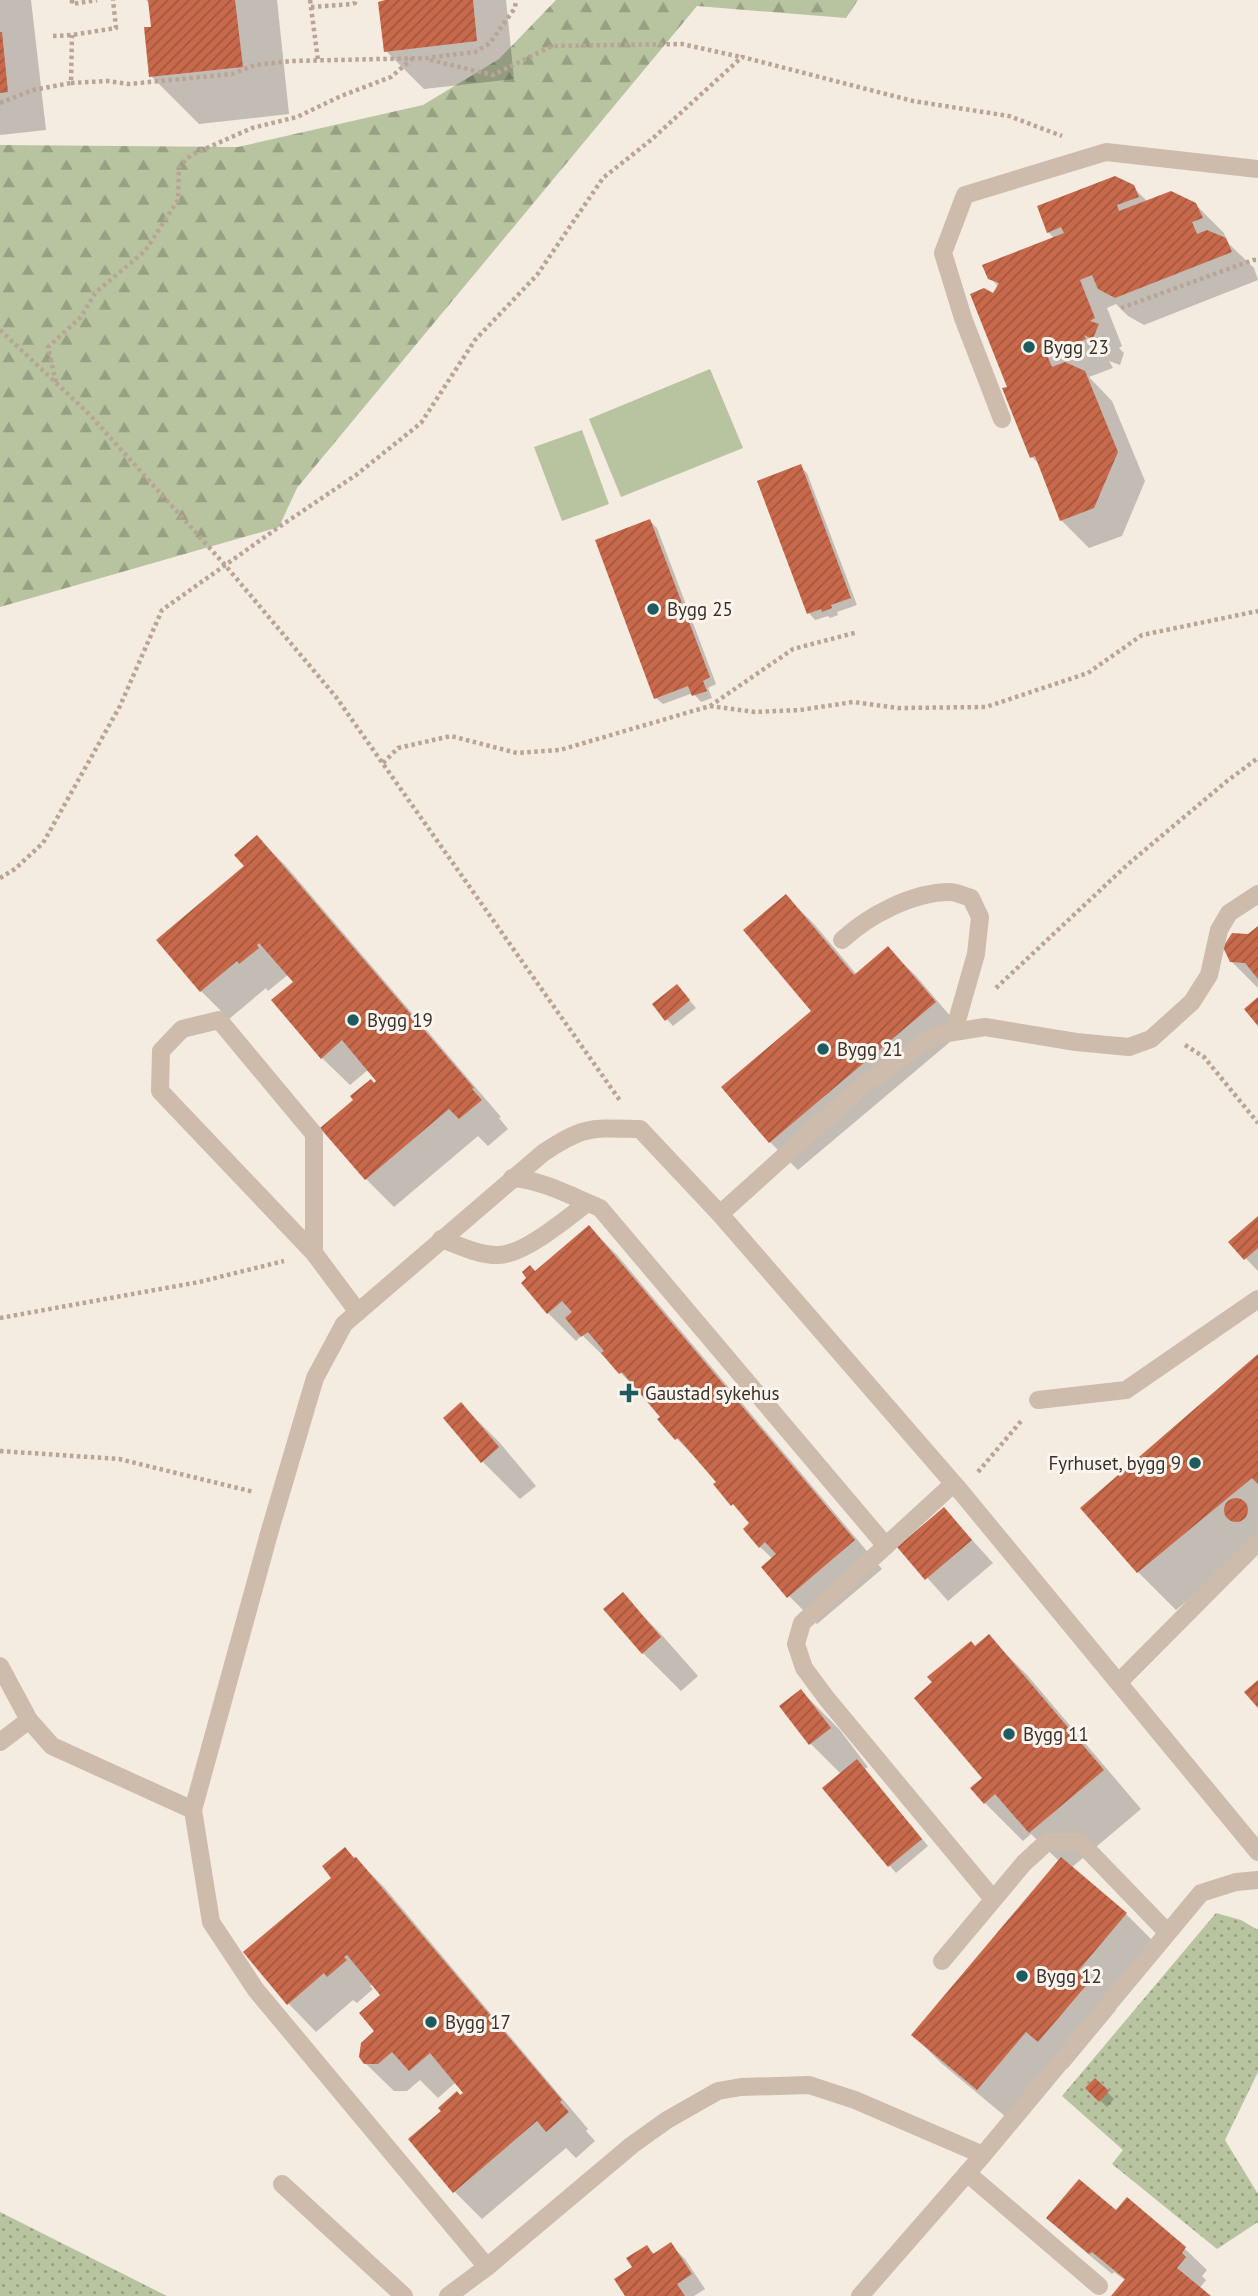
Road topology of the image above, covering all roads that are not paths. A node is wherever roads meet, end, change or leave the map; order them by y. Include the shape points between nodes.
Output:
1 (1258, 169) edge
2 (1003, 419) dead end
3 (1258, 894) edge
4 (842, 940) dead end
5 (954, 1031) junction
6 (512, 1178) junction
7 (587, 1203) junction
8 (720, 1214) junction
9 (441, 1239) junction
10 (314, 1253) junction
11 (1258, 1299) edge
12 (358, 1312) junction
13 (1038, 1400) road end
14 (957, 1488) junction
15 (1258, 1542) edge
16 (886, 1546) junction
17 (0, 1666) edge
18 (1119, 1682) junction
19 (29, 1720) junction
20 (0, 1742) edge
21 (193, 1810) junction
22 (1258, 1852) edge
23 (1258, 1880) edge
24 (993, 1899) junction
25 (1167, 1932) junction
26 (942, 1961) dead end
27 (983, 2155) junction
28 (967, 2173) junction
29 (282, 2184) dead end
30 (487, 2267) junction
31 (1099, 2286) dead end
32 (404, 2296) edge
33 (449, 2296) edge
34 (860, 2296) edge

1 - 2 lane via 1106,152 965,195 943,253
3 - 5 lane via 1229,913 1219,930 1209,975 1192,1002 1152,1039 1129,1047 985,1027
4 - 5 lane via 876,914 910,900 951,891 971,898 980,917 976,954
5 - 8 lane via 935,1035 863,1085
6 - 7 lane
6 - 8 lane via 570,1135 592,1128 640,1129
6 - 9 lane
7 - 9 lane via 538,1240 500,1256
7 - 16 lane via 600,1208
8 - 14 lane
9 - 12 lane
10 - 10 lane via 160,1091 161,1051 181,1029 219,1020 314,1135
10 - 12 lane
11 - 13 lane via 1126,1390
12 - 21 lane via 344,1324 315,1378
14 - 16 lane
14 - 18 lane
15 - 18 lane
16 - 24 lane via 802,1623 796,1644 804,1668 827,1699
17 - 19 lane
18 - 22 lane
19 - 20 lane
19 - 21 lane via 52,1746
21 - 30 lane via 211,1922 256,1990
23 - 25 lane via 1201,1893
24 - 25 lane via 1047,1842 1080,1842
24 - 26 lane
25 - 27 lane
27 - 28 lane
27 - 30 lane via 855,2100 808,2085 718,2091 632,2145
28 - 31 lane
28 - 34 lane
29 - 32 lane
30 - 33 lane

